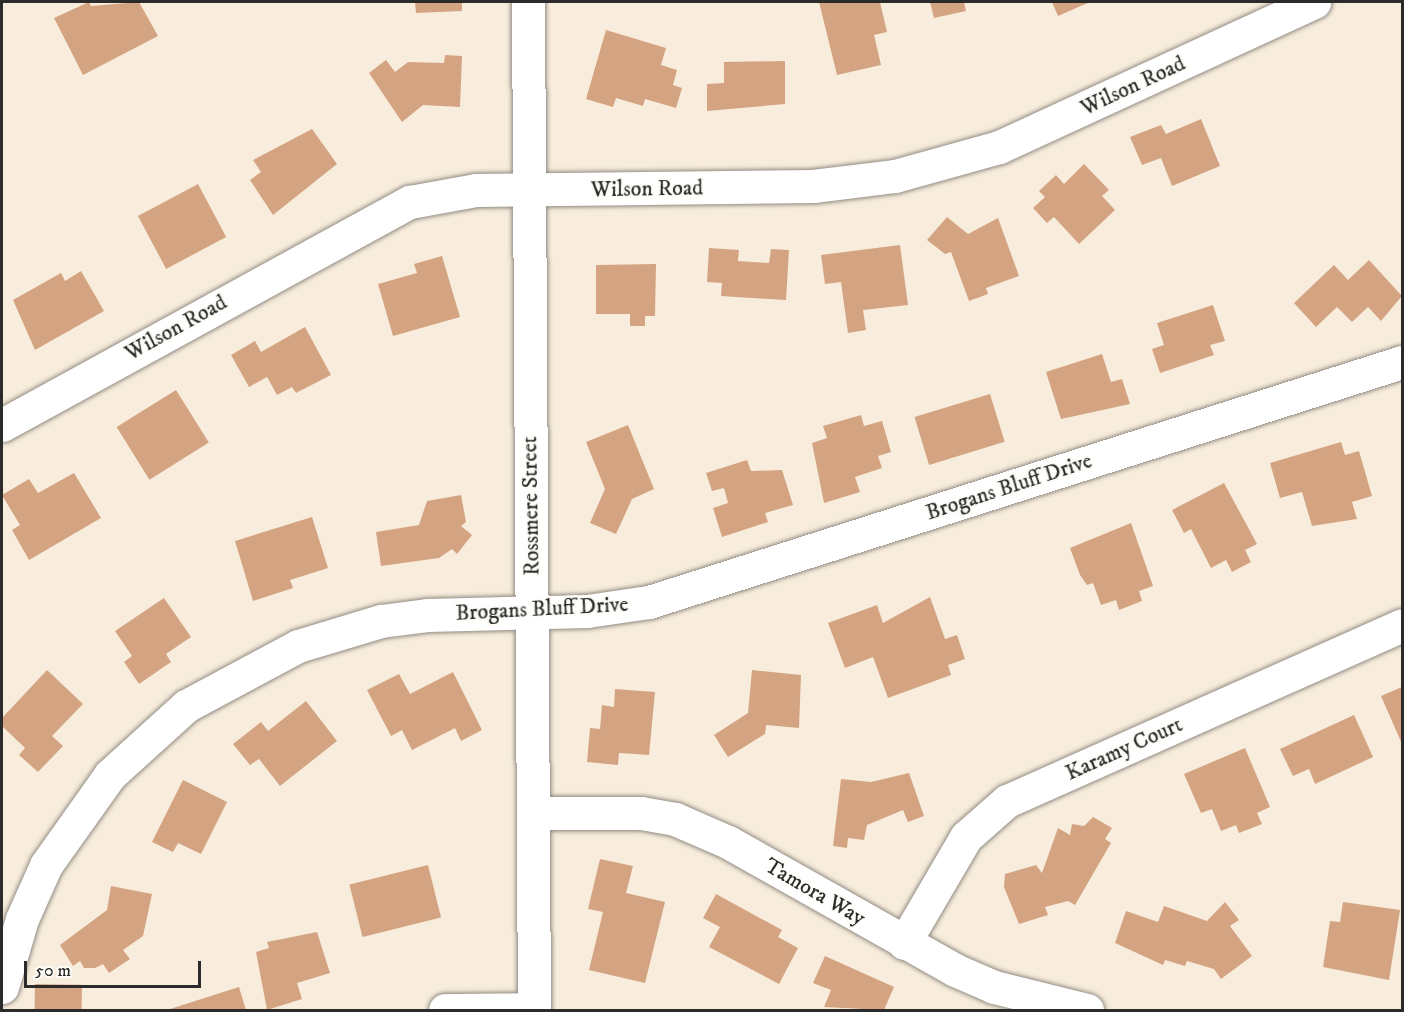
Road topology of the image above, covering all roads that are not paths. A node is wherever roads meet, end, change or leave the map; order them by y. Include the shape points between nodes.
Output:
1 (528, 2) edge
2 (1314, 2) edge
3 (530, 191) junction
4 (1402, 362) edge
5 (2, 425) edge
6 (533, 614) junction
7 (1402, 625) edge
8 (534, 813) junction
9 (903, 943) junction
10 (2, 987) edge
11 (534, 1010) edge
12 (445, 1011) edge
13 (1087, 1011) edge

1 - 3 street, Rossmere Street
2 - 3 street, Wilson Road via 999,147 895,176 813,186
3 - 5 street, Wilson Road via 443,194 381,213
3 - 6 street, Rossmere Street
4 - 6 street, Brogans Bluff Drive via 649,602
6 - 8 street, Rossmere Street
6 - 10 street, Brogans Bluff Drive via 427,615 343,631 259,663 186,706 110,775 46,866 22,919
7 - 9 street, Karamy Court via 1007,801 966,837
8 - 9 street, Tamora Way via 640,813 675,819 720,838
8 - 11 street, Rossmere Street
9 - 13 street, Tamora Way via 994,987
11 - 12 street

